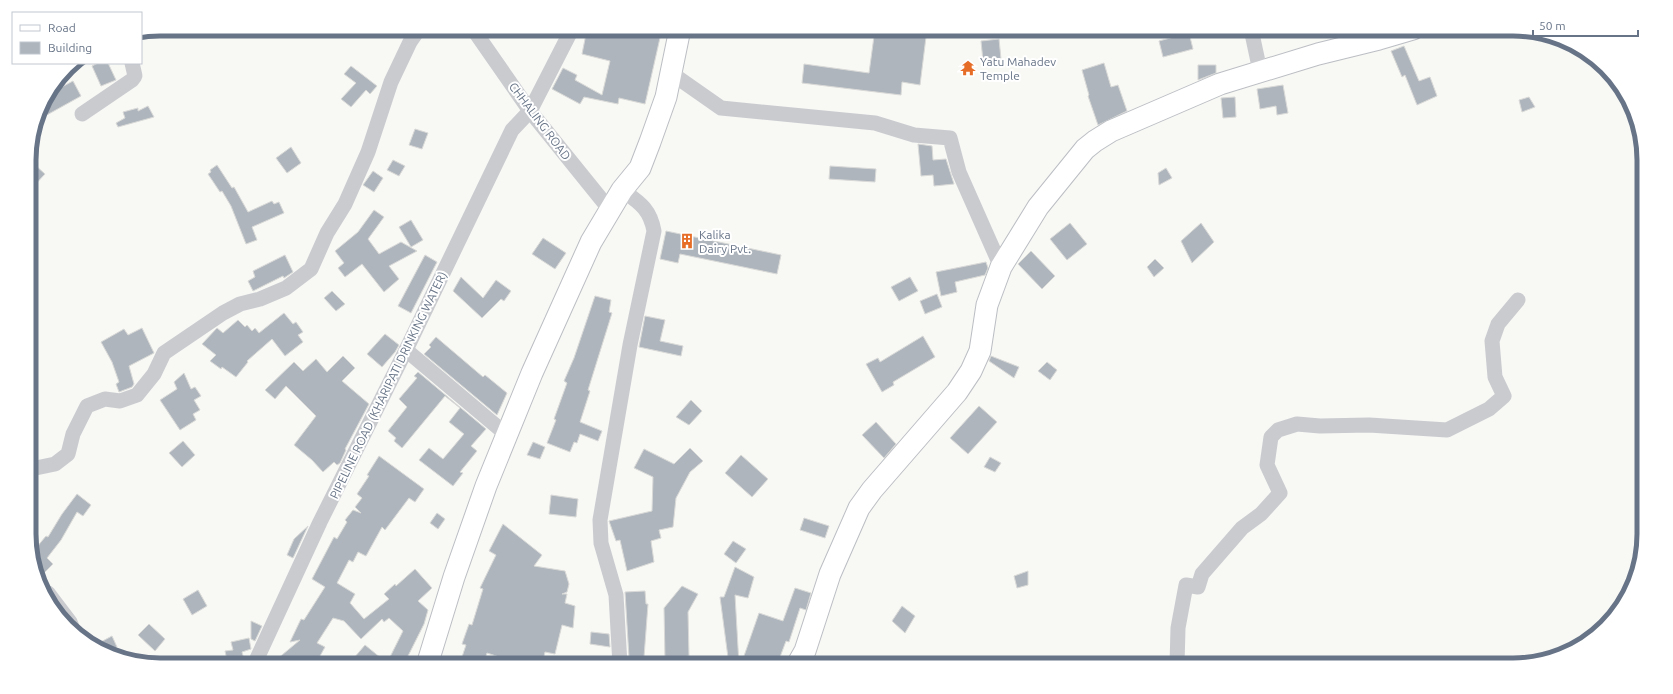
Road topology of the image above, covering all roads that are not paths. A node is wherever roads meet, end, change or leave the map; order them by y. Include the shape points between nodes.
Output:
1 (414, 36) edge
2 (478, 36) edge
3 (568, 36) edge
4 (679, 36) edge
5 (1252, 36) edge
6 (1390, 36) edge
7 (132, 64) edge
8 (1260, 71) junction
9 (671, 73) junction
10 (530, 111) junction
11 (82, 114) dead end
12 (622, 190) junction
13 (610, 210) junction
14 (1001, 266) junction
15 (1518, 300) dead end
16 (406, 350) junction
17 (507, 435) junction
18 (36, 468) edge
19 (257, 658) edge
20 (429, 658) edge
21 (620, 658) edge
22 (801, 658) edge
23 (1177, 658) edge

1 - 18 street via 390,82 365,159 345,204 326,233 311,269 286,288 240,304 223,313 164,353 154,374 137,395 120,401 105,398 86,406 73,434 68,454 55,464
2 - 10 street, CHHALING ROAD
3 - 10 street, PIPELINE ROAD (KHARIPATI DRINKING WATER)
4 - 9 main road
5 - 8 street
6 - 8 main road
7 - 11 street via 135,76 132,80
8 - 14 main road via 1220,84 1112,131 1095,141 1038,207
9 - 12 main road via 666,97 640,168
9 - 14 street via 721,108 875,123 914,135 950,138 959,172
10 - 13 street, CHHALING ROAD
10 - 16 street, PIPELINE ROAD (KHARIPATI DRINKING WATER) via 512,130
12 - 13 main road
12 - 21 street via 643,205 649,214 654,232 630,344 600,520 601,543 616,595
13 - 17 main road via 576,274
14 - 22 main road via 987,305 980,352 957,392 858,508 830,574
15 - 23 street via 1498,324 1492,341 1495,377 1504,396 1489,409 1447,430 1297,424 1278,430 1271,437 1267,465 1280,493 1261,514 1242,528 1202,574 1198,587 1186,585 1178,628
16 - 17 street
16 - 19 street, PIPELINE ROAD (KHARIPATI DRINKING WATER) via 320,522
17 - 20 main road via 454,577

